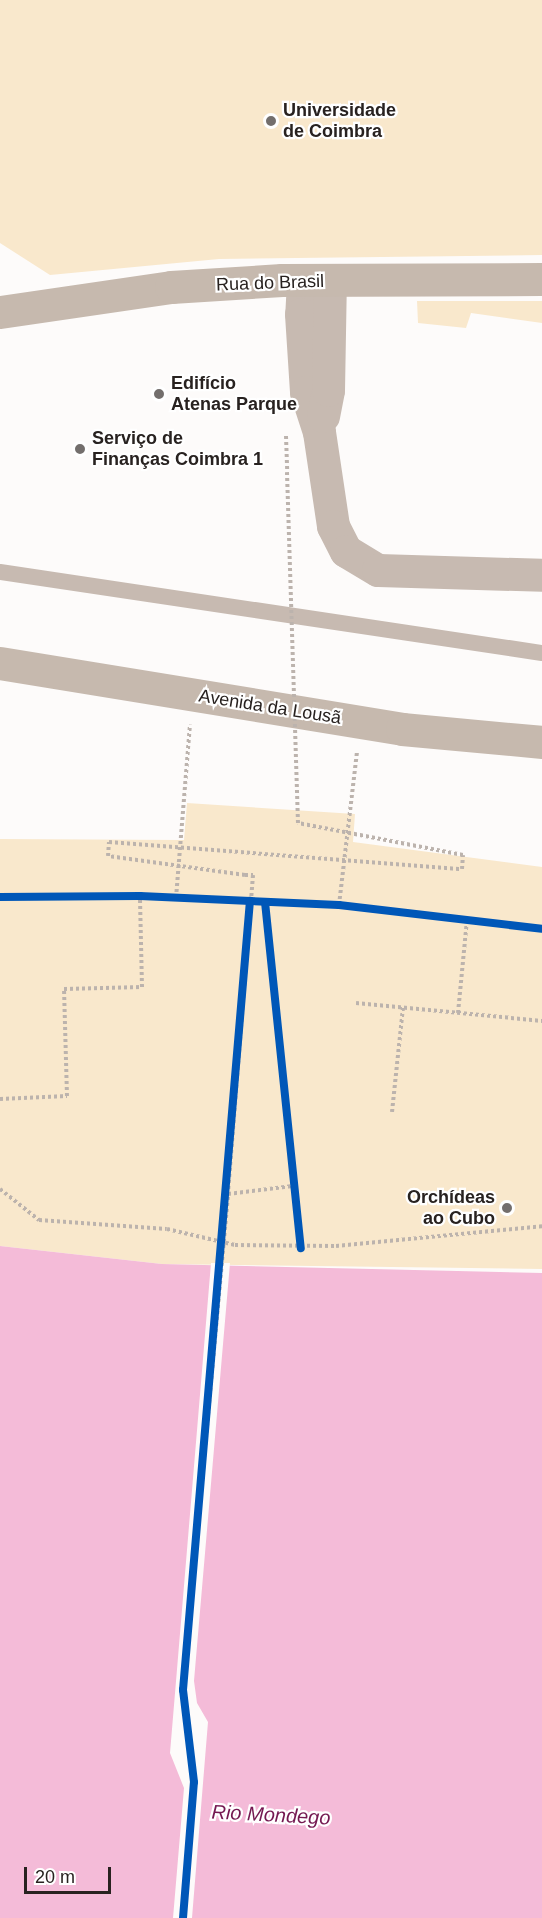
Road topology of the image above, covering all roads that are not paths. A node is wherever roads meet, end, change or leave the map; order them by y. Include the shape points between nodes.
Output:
1 (542, 279) edge
2 (316, 280) junction
3 (0, 312) edge
4 (0, 572) edge
5 (542, 575) edge
6 (542, 653) edge
7 (0, 663) edge
8 (542, 742) edge

1 - 2 main road, Rua do Brasil
2 - 3 main road, Rua do Brasil via 171,287
2 - 5 street via 328,390 319,432 333,526 346,550 378,570
4 - 6 lane
7 - 8 main road, Avenida da Lousã via 402,729

